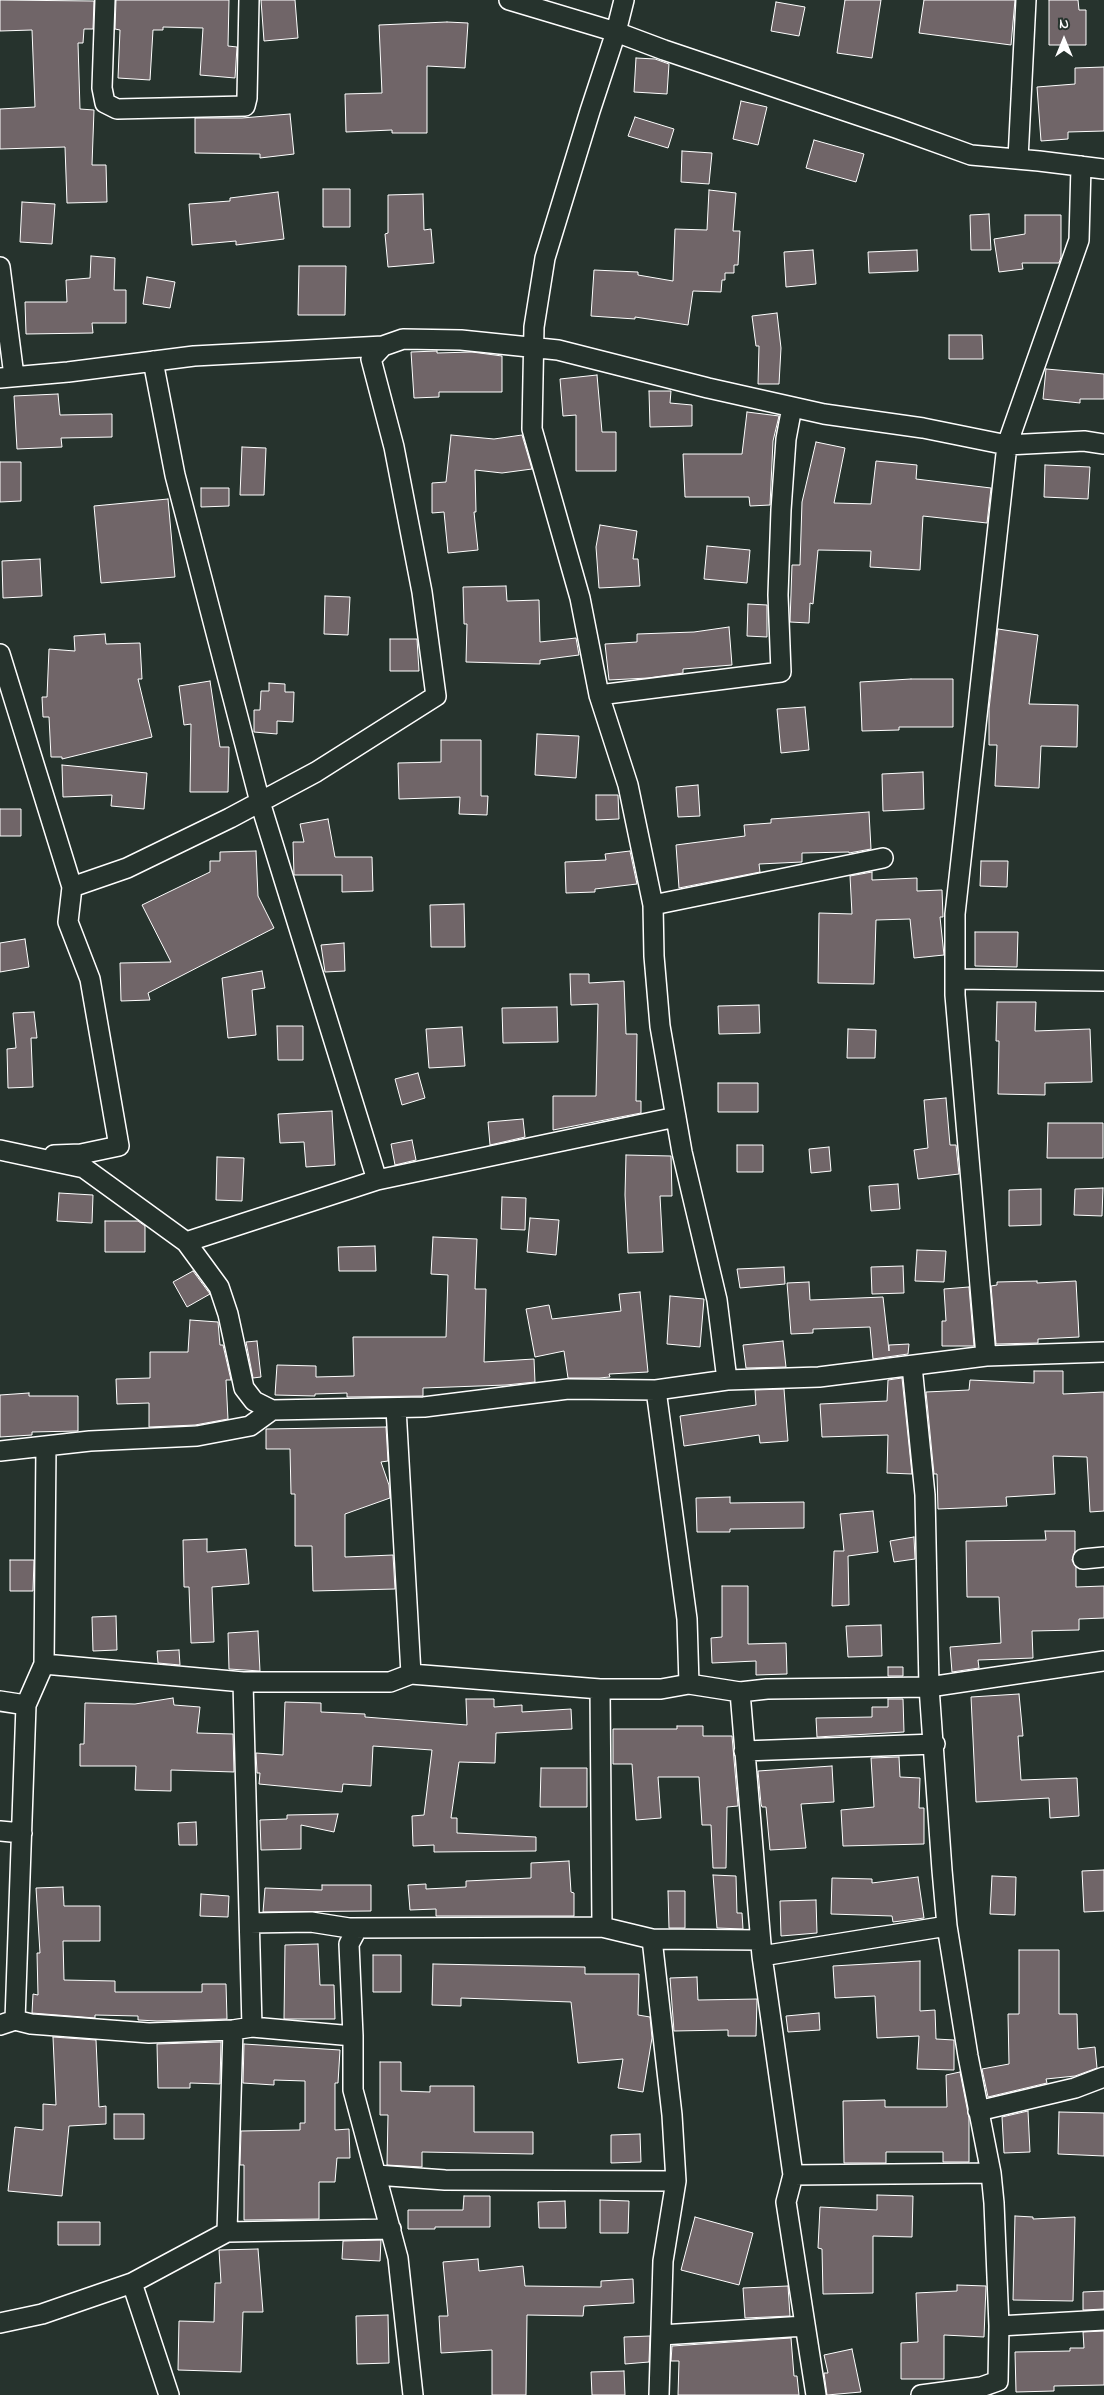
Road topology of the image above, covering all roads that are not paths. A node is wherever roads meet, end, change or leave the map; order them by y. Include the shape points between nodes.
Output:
1 (105, 0) edge
2 (249, 0) edge
3 (509, 0) edge
4 (624, 0) edge
5 (1026, 0) edge
6 (616, 32) junction
7 (1018, 159) junction
8 (1081, 166) junction
9 (1104, 169) edge
10 (0, 267) edge
11 (383, 346) junction
12 (534, 348) junction
13 (152, 361) junction
14 (7, 377) edge
15 (792, 407) junction
16 (1104, 444) edge
17 (1007, 445) junction
18 (0, 654) edge
19 (599, 695) junction
20 (260, 802) junction
21 (883, 858) dead end
22 (72, 888) junction
23 (653, 905) junction
24 (955, 978) junction
25 (1104, 981) edge
26 (676, 1117) junction
27 (0, 1150) edge
28 (33, 1157) junction
29 (377, 1180) junction
30 (186, 1242) junction
31 (1104, 1352) edge
32 (986, 1356) junction
33 (912, 1366) junction
34 (727, 1380) junction
35 (656, 1390) junction
36 (396, 1408) junction
37 (272, 1410) junction
38 (46, 1446) junction
39 (0, 1451) edge
40 (1104, 1557) edge
41 (1083, 1559) dead end
42 (1104, 1661) edge
43 (44, 1664) junction
44 (411, 1674) junction
45 (243, 1682) junction
46 (689, 1684) junction
47 (929, 1687) junction
48 (600, 1689) junction
49 (740, 1692) junction
50 (0, 1701) edge
51 (26, 1705) junction
52 (935, 1744) junction
53 (744, 1751) junction
54 (0, 1831) edge
55 (22, 1833) junction
56 (250, 1923) junction
57 (947, 1926) junction
58 (602, 1927) junction
59 (349, 1928) junction
60 (652, 1939) junction
61 (761, 1948) junction
62 (7, 2022) edge
63 (252, 2027) junction
64 (232, 2030) junction
65 (353, 2036) junction
66 (1104, 2077) edge
67 (978, 2111) junction
68 (991, 2174) junction
69 (376, 2175) junction
70 (793, 2175) junction
71 (676, 2181) junction
72 (391, 2229) junction
73 (227, 2232) junction
74 (132, 2283) junction
75 (1104, 2320) edge
76 (0, 2323) edge
77 (805, 2326) junction
78 (999, 2326) junction
79 (661, 2334) junction
80 (998, 2388) edge
81 (169, 2395) edge
82 (413, 2395) edge
83 (659, 2395) edge
84 (816, 2395) edge
85 (921, 2395) edge

1 - 2 street via 102,88 105,103 117,109 245,106 248,98
3 - 6 street
4 - 6 street
5 - 7 street
6 - 7 street via 971,155
6 - 12 street via 545,258 534,327
7 - 8 street
8 - 9 street
8 - 17 street via 1079,240
10 - 14 street
11 - 12 street via 403,339 461,340
11 - 13 street
11 - 20 street via 371,358 394,447 418,573 436,696 316,772
12 - 15 street via 558,350
12 - 19 street via 532,428 580,598
13 - 14 street
13 - 20 street via 175,475
15 - 17 street
15 - 19 street via 786,439 781,510 778,594 782,672
16 - 17 street via 1084,441
17 - 24 street via 955,914
18 - 22 street
19 - 23 street via 628,786
20 - 22 street via 127,868
20 - 29 street
21 - 23 street
22 - 28 street via 68,922 90,979 119,1146 81,1154
23 - 26 street via 660,1026
24 - 25 street
24 - 32 street
26 - 29 street
26 - 34 street via 717,1300
27 - 28 street
28 - 30 street via 84,1168
29 - 30 street
30 - 37 street via 219,1287 244,1388 254,1400
31 - 32 street
32 - 33 street
33 - 34 street via 818,1377
33 - 47 street via 925,1495
34 - 35 street
35 - 36 street via 568,1389
35 - 46 street via 687,1619
36 - 37 street
36 - 44 street
37 - 38 street via 250,1426 197,1436 128,1438
38 - 39 street
38 - 43 street
40 - 41 street
42 - 47 street
43 - 45 street
43 - 51 street
44 - 45 street via 390,1682
44 - 48 street
45 - 56 street
46 - 48 street via 661,1689
46 - 49 street
47 - 49 street
47 - 52 street
48 - 58 street
49 - 53 street
50 - 51 street
51 - 55 street
52 - 53 street
52 - 57 street
53 - 61 street
54 - 55 street
55 - 62 street
56 - 59 street via 311,1922
56 - 63 street
57 - 61 street
57 - 67 street
58 - 59 street
58 - 60 street
59 - 65 street via 357,1929 349,1944
60 - 61 street
60 - 71 street via 672,2115
61 - 70 street
62 - 64 street via 149,2033
63 - 64 street
63 - 65 street
64 - 73 street
65 - 69 street via 353,2090
66 - 67 street via 1075,2088
67 - 68 street
68 - 70 street
68 - 78 street
69 - 71 street via 445,2180
69 - 72 street
70 - 77 street via 786,2202
71 - 79 street via 663,2261
72 - 73 street
72 - 82 street via 398,2258
73 - 74 street
74 - 76 street via 42,2314
74 - 81 street
75 - 78 street
77 - 79 street
77 - 84 street
78 - 80 street
79 - 83 street
80 - 85 street via 981,2387

